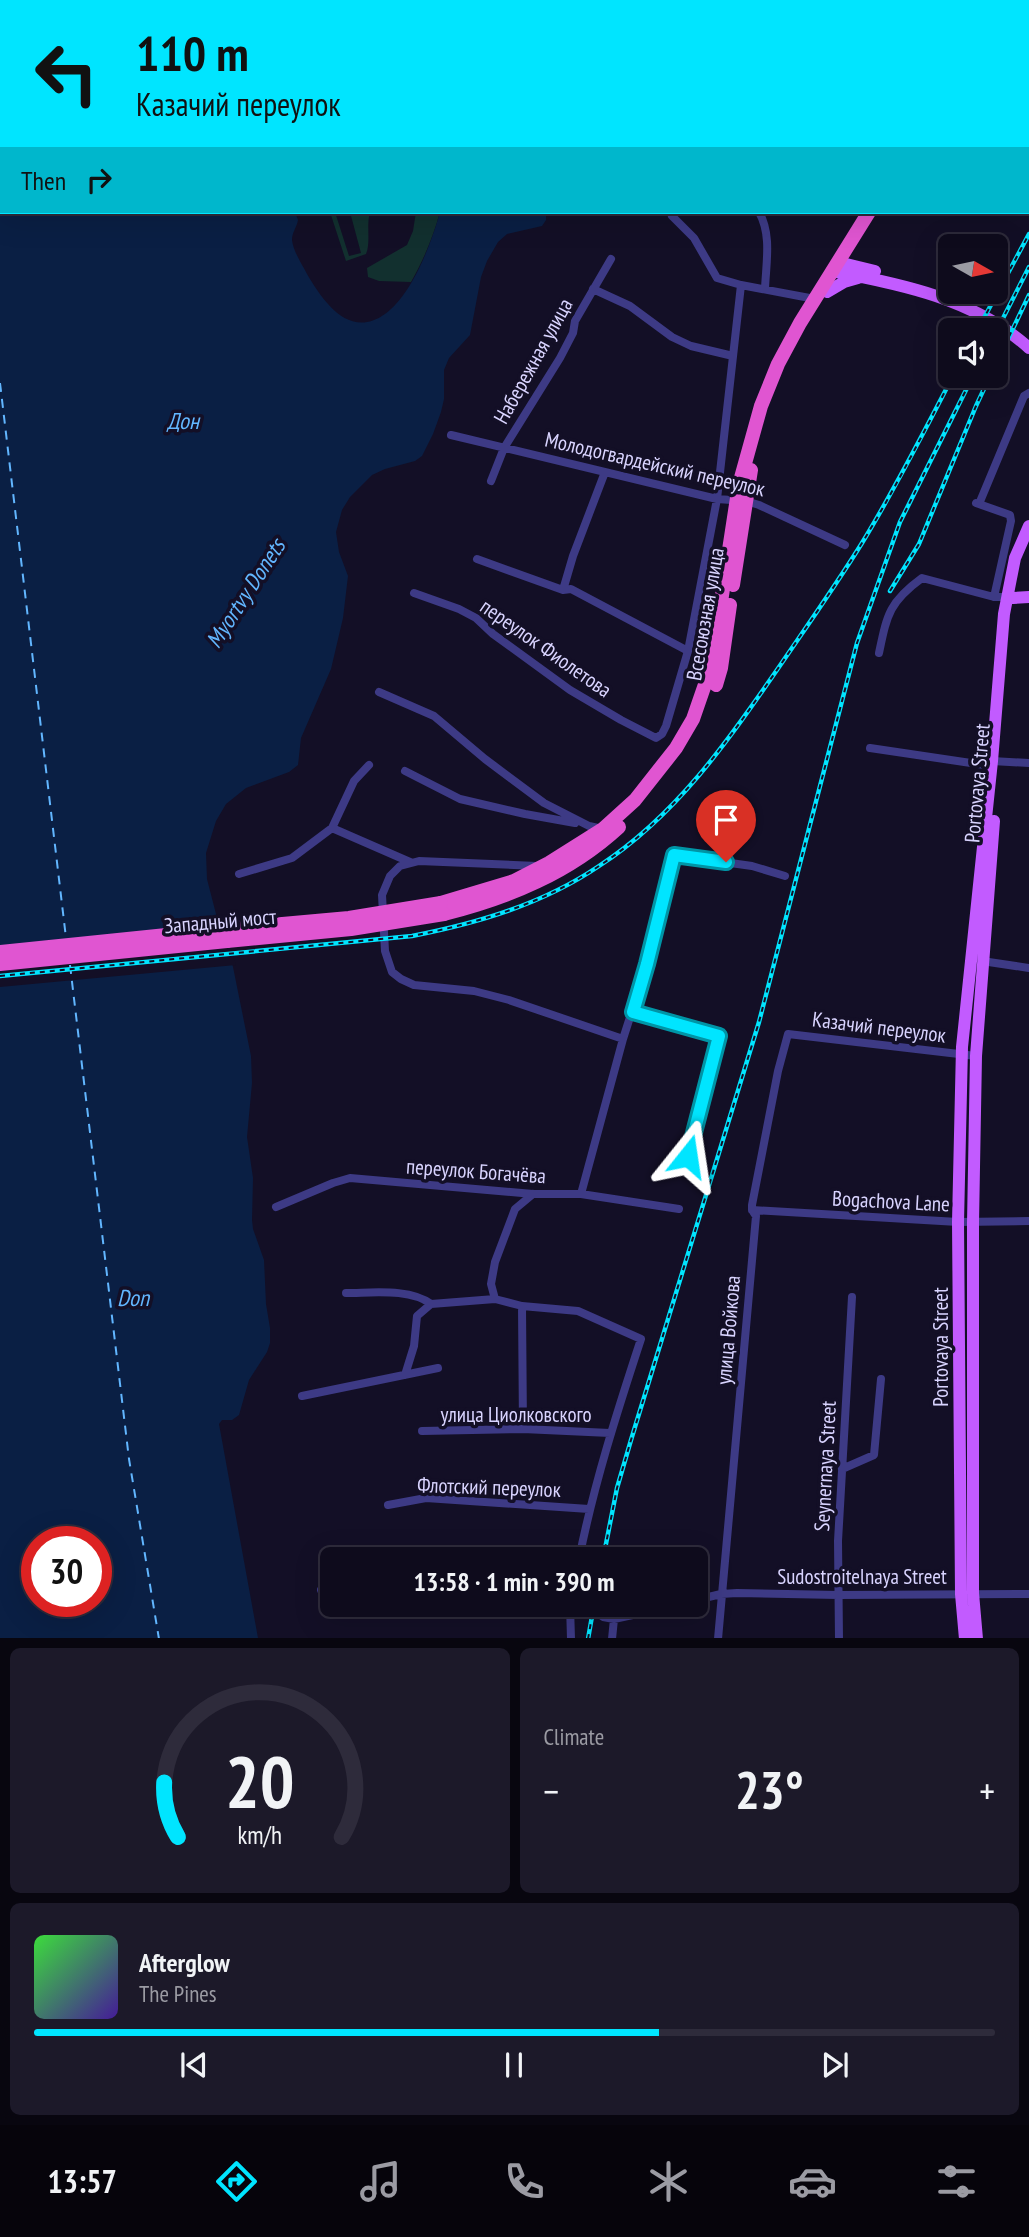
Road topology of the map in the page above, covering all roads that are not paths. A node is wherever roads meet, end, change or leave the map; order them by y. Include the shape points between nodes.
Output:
1 (760, 214) edge
2 (868, 214) edge
3 (671, 216) dead end
4 (850, 244) junction
5 (611, 260) dead end
6 (838, 267) junction
7 (867, 274) junction
8 (741, 285) junction
9 (593, 289) junction
10 (765, 289) junction
11 (821, 295) junction
12 (1029, 337) edge
13 (1029, 348) edge
14 (733, 356) junction
15 (1029, 393) edge
16 (451, 435) dead end
17 (504, 448) junction
18 (605, 472) junction
19 (491, 481) dead end
20 (717, 499) junction
21 (741, 501) junction
22 (1029, 526) edge
23 (845, 545) dead end
24 (1029, 545) edge
25 (477, 559) dead end
26 (563, 590) junction
27 (414, 593) dead end
28 (1004, 597) junction
29 (1029, 597) edge
30 (688, 651) junction
31 (879, 653) dead end
32 (379, 692) dead end
33 (870, 748) dead end
34 (994, 763) junction
35 (1029, 763) edge
36 (369, 765) dead end
37 (405, 771) dead end
38 (596, 827) junction
39 (332, 828) junction
40 (410, 862) junction
41 (539, 873) junction
42 (239, 874) dead end
43 (785, 876) dead end
44 (442, 908) junction
45 (0, 952) edge
46 (982, 961) junction
47 (0, 964) edge
48 (1029, 968) edge
49 (633, 1012) junction
50 (793, 1034) joint
51 (623, 1038) junction
52 (961, 1055) junction
53 (976, 1056) junction
54 (688, 1156) dead end
55 (533, 1194) junction
56 (581, 1194) junction
57 (276, 1207) dead end
58 (679, 1209) dead end
59 (752, 1210) junction
60 (1029, 1221) edge
61 (958, 1222) junction
62 (973, 1223) junction
63 (346, 1293) dead end
64 (852, 1297) dead end
65 (495, 1299) junction
66 (431, 1304) junction
67 (522, 1306) junction
68 (438, 1368) dead end
69 (405, 1375) junction
70 (881, 1379) dead end
71 (302, 1396) dead end
72 (523, 1429) junction
73 (422, 1431) dead end
74 (610, 1433) junction
75 (842, 1469) junction
76 (388, 1505) dead end
77 (589, 1509) junction
78 (581, 1547) edge
79 (967, 1593) junction
80 (721, 1594) junction
81 (1029, 1594) edge
82 (838, 1595) junction
83 (708, 1598) edge
84 (569, 1617) edge
85 (603, 1617) edge
86 (623, 1617) edge
87 (614, 1619) junction
88 (570, 1638) edge
89 (612, 1638) edge
90 (718, 1638) edge
91 (839, 1638) edge
92 (965, 1638) edge
93 (977, 1638) edge

1 - 10 street via 767,235
2 - 4 highway, Всесоюзная улица
3 - 8 street via 694,238 717,278
4 - 6 highway, Всесоюзная улица
4 - 7 main road
5 - 9 street, Набережная улица
6 - 7 main road
6 - 11 highway, Всесоюзная улица
7 - 11 main road
7 - 12 main road via 931,287 1008,322
7 - 13 main road via 975,310
8 - 10 street
8 - 14 street
9 - 14 street via 630,306 671,337
9 - 17 street, Набережная улица via 560,358
10 - 11 street
11 - 21 highway, Всесоюзная улица via 778,365 761,406 747,452
14 - 20 street
15 - 28 street via 976,503 1010,515
16 - 17 street, Молодогвардейский переулок
17 - 18 street, Молодогвардейский переулок
17 - 19 street, Набережная улица
18 - 20 street, Молодогвардейский переулок
18 - 26 street
20 - 21 street, Молодогвардейский переулок
20 - 30 street
21 - 23 street, Молодогвардейский переулок via 760,505
21 - 38 highway, Всесоюзная улица via 711,667 693,719 635,800
21 - 41 highway, Всесоюзная улица via 721,668 702,722 642,806 608,837
22 - 28 main road
24 - 28 main road
25 - 26 street
26 - 30 street via 571,589
27 - 30 street, переулок Фиолетова via 476,618 569,690 656,738 666,726
28 - 29 main road
28 - 31 street via 922,578 903,592 889,611
28 - 34 main road, Portovaya Street
32 - 38 street via 434,716 544,803
33 - 34 street
34 - 35 street
34 - 46 main road, Portovaya Street
34 - 52 main road, Portovaya Street
36 - 39 street via 354,781
37 - 38 street via 460,799
38 - 41 highway, Всесоюзная улица
39 - 40 street
39 - 42 street via 292,858
40 - 41 street
40 - 51 street via 390,876 382,895 385,951 392,972 414,985 474,990
41 - 44 highway, Всесоюзная улица via 482,905
43 - 49 street via 752,866 674,855
44 - 45 highway, Западный мост, bridge
44 - 47 highway, Западный мост, bridge via 351,929
46 - 48 street
46 - 53 main road, Portovaya Street
49 - 51 street
49 - 54 street via 719,1036
50 - 52 street, Казачий переулок
50 - 59 street, улица Войкова via 789,1034 778,1071
51 - 56 street
52 - 53 street
52 - 61 main road, Portovaya Street
53 - 62 main road, Portovaya Street
55 - 56 street, переулок Богачёва
55 - 57 street, переулок Богачёва via 350,1178
55 - 65 street via 515,1209 495,1262 491,1284
56 - 58 street, переулок Богачёва
59 - 61 street, Bogachova Lane
59 - 80 street, улица Войкова via 756,1216
60 - 62 street, Bogachova Lane
61 - 62 street, Bogachova Lane
61 - 79 main road, Portovaya Street
62 - 79 main road, Portovaya Street
63 - 66 street via 422,1297
64 - 75 street, Seynernaya Street
65 - 66 street
65 - 67 street
66 - 69 street via 416,1316 414,1346
67 - 72 street
67 - 74 street, улица Циолковского via 578,1311 641,1339
68 - 69 street
69 - 71 street
70 - 75 street via 874,1455
72 - 73 street, улица Циолковского
72 - 74 street, улица Циолковского
74 - 77 street, улица Циолковского
75 - 82 street, Seynernaya Street
76 - 77 street, Флотский переулок via 426,1498
77 - 78 street, улица Циолковского
79 - 81 street, Sudostroitelnaya Street
79 - 82 street, Sudostroitelnaya Street
79 - 92 main road, Portovaya Street
79 - 93 main road, Portovaya Street
80 - 82 street, Sudostroitelnaya Street
80 - 83 street, Sudostroitelnaya Street
80 - 90 street, улица Войкова
82 - 91 street, Seynernaya Street
84 - 88 street
85 - 87 street
86 - 87 street
87 - 89 street

